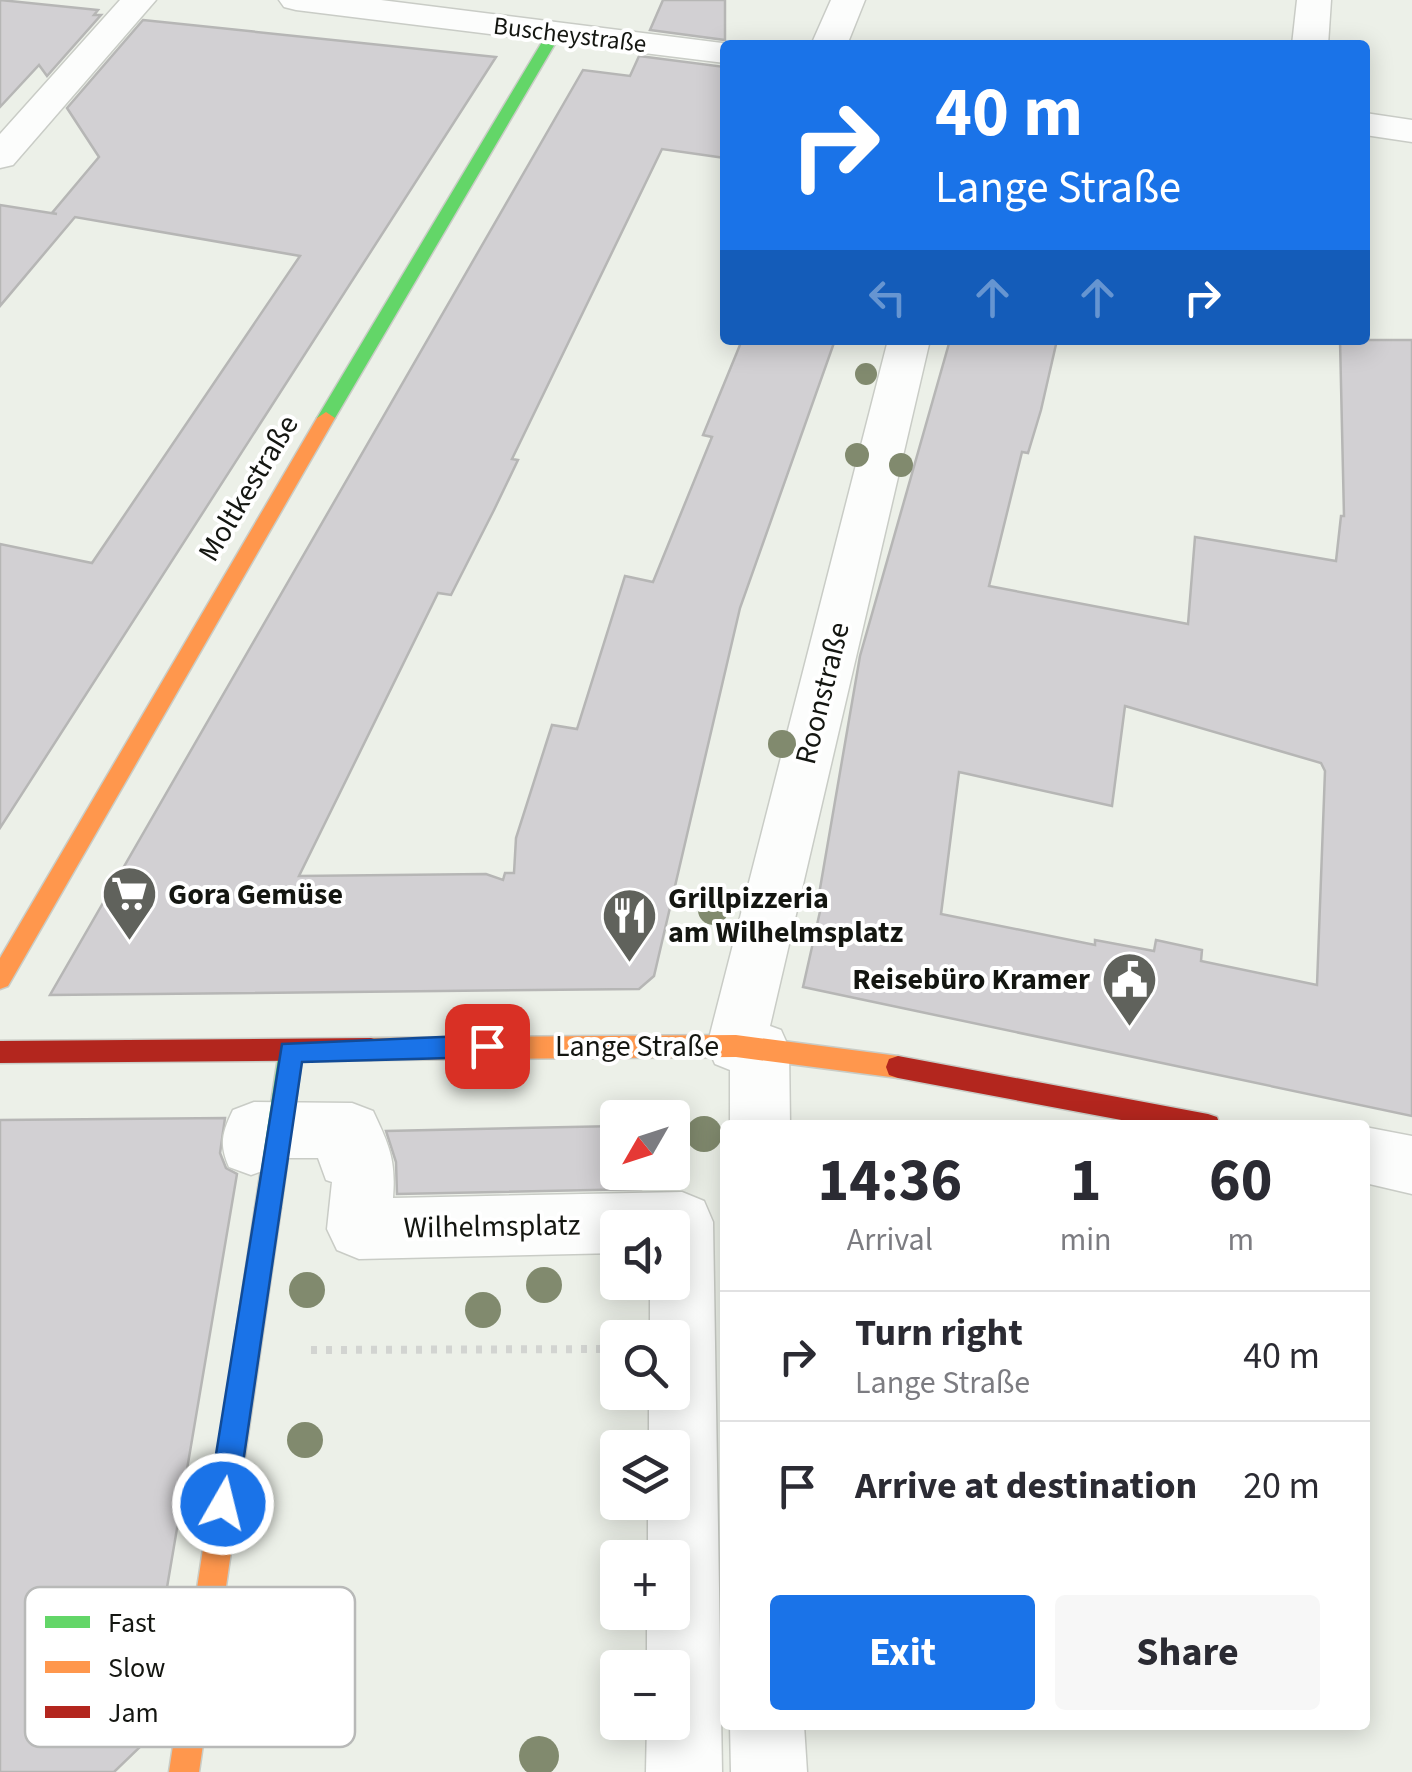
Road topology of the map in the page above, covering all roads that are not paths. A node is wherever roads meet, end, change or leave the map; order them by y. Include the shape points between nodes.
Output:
1 (139, 0) edge
2 (296, 0) edge
3 (848, 0) edge
4 (1314, 0) edge
5 (555, 32) junction
6 (831, 40) edge
7 (1310, 40) edge
8 (720, 51) edge
9 (1370, 125) edge
10 (1412, 130) edge
11 (0, 157) edge
12 (909, 345) edge
13 (0, 979) edge
14 (748, 1047) junction
15 (0, 1052) edge
16 (291, 1052) junction
17 (760, 1118) edge
18 (1182, 1120) edge
19 (280, 1129) junction
20 (1370, 1157) edge
21 (1412, 1164) edge
22 (179, 1587) edge
23 (211, 1587) edge
24 (768, 1730) edge
25 (152, 1747) edge
26 (188, 1747) edge
27 (148, 1772) edge
28 (184, 1772) edge
29 (684, 1772) edge
30 (769, 1772) edge

1 - 11 street
2 - 5 street, Buscheystraße
3 - 6 street
4 - 7 street
5 - 8 street, Buscheystraße
5 - 13 street, Moltkestraße
9 - 10 street
12 - 14 street, Roonstraße
14 - 16 street, Lange Straße
14 - 17 street, Roonstraße
14 - 18 street, Lange Straße via 928,1071
15 - 16 street, Lange Straße
16 - 19 street
19 - 22 street via 254,1130
19 - 23 street
19 - 29 street, Wilhelmsplatz via 352,1131 348,1160 365,1160 358,1229 682,1222
20 - 21 street
24 - 30 street
25 - 27 street
26 - 28 street

